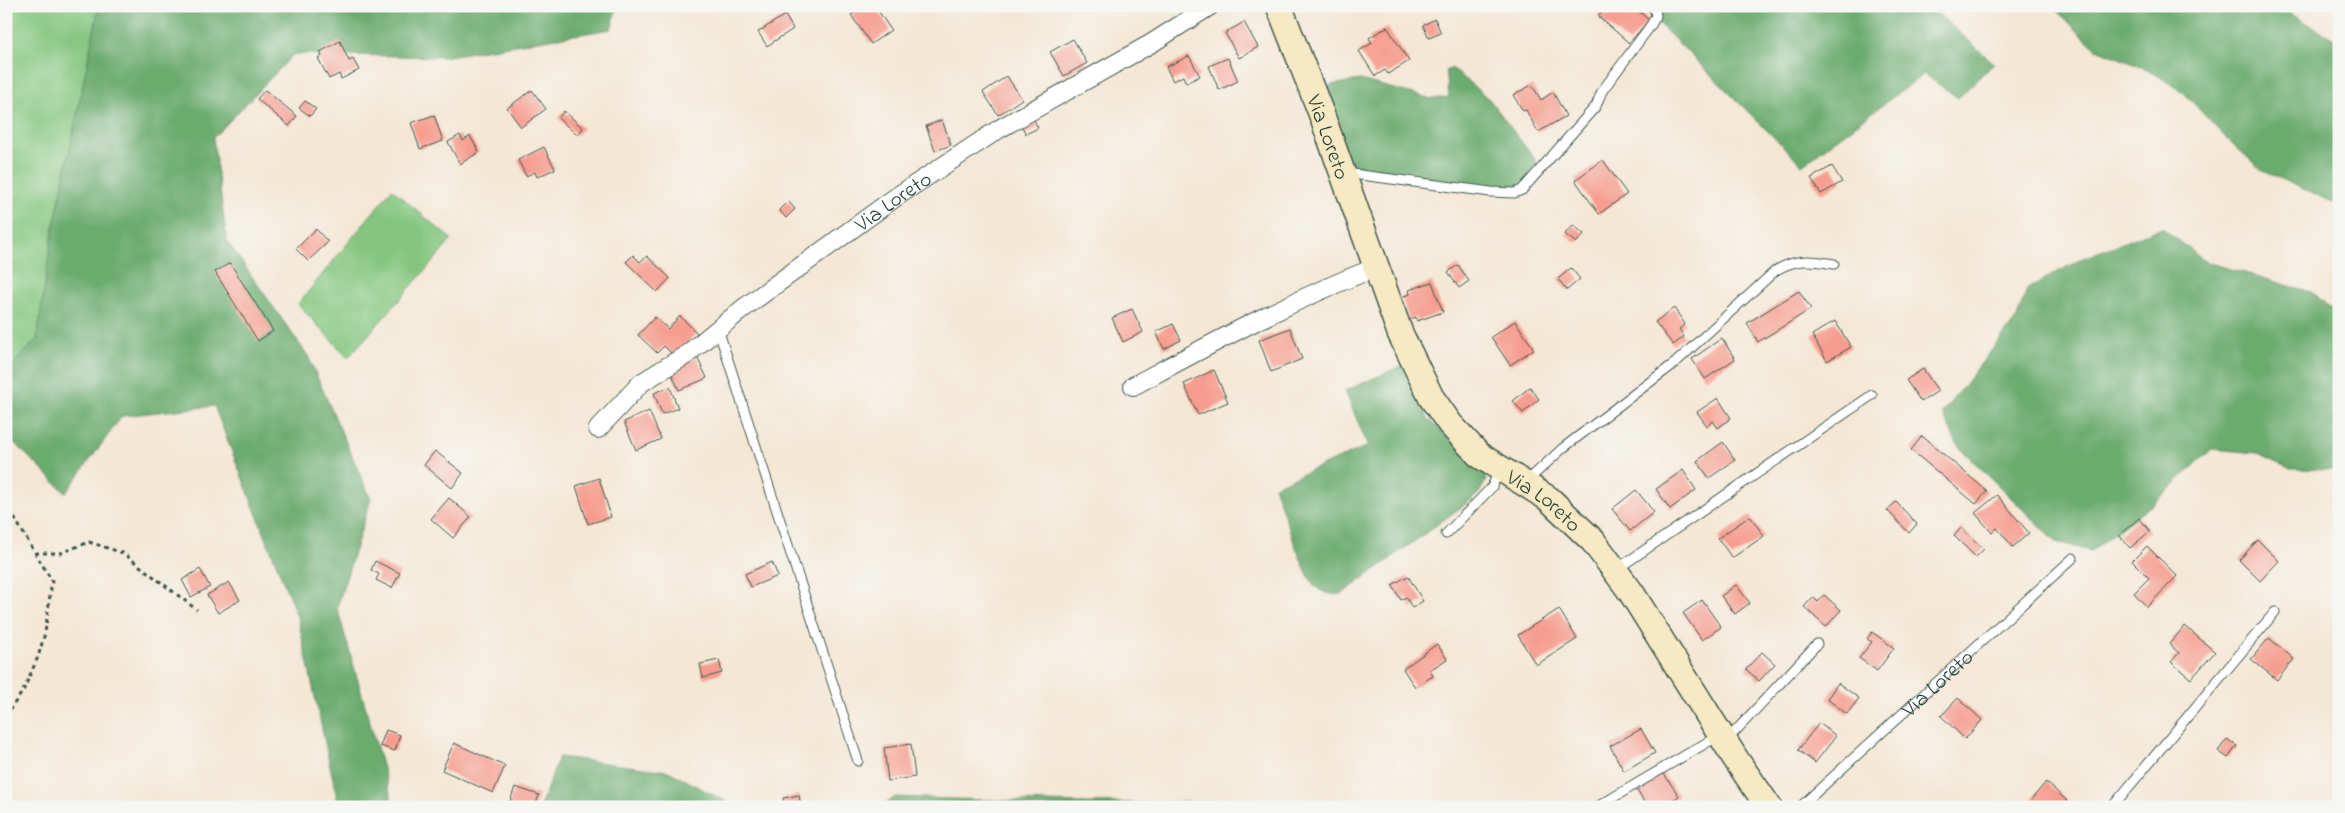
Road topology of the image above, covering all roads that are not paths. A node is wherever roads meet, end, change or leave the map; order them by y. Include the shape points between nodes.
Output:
1 (1210, 6) edge
2 (1282, 7) edge
3 (1655, 8) dead end
4 (1343, 172) junction
5 (1834, 264) dead end
6 (1377, 267) junction
7 (718, 329) junction
8 (1133, 386) dead end
9 (1872, 395) dead end
10 (598, 428) dead end
11 (1489, 463) junction
12 (1524, 484) junction
13 (1446, 534) dead end
14 (2073, 558) dead end
15 (1615, 570) junction
16 (2274, 612) dead end
17 (1817, 644) dead end
18 (1723, 738) junction
19 (858, 761) dead end
20 (1597, 807) edge
21 (1769, 807) edge
22 (1800, 807) edge
23 (2112, 807) edge

1 - 7 street, Via Loreto via 970,148 850,229
2 - 4 street, Via Loreto
3 - 4 lane via 1656,16 1651,25 1602,91 1596,106 1522,190 1491,192
4 - 6 street, Via Loreto
5 - 12 lane via 1800,261 1775,271 1675,363 1556,454
6 - 8 street via 1329,285 1259,318
6 - 11 street, Via Loreto via 1400,333 1431,397 1457,433
7 - 10 street, Via Loreto via 679,360 641,383
7 - 19 lane
9 - 15 lane
11 - 12 street, Via Loreto
11 - 13 lane via 1495,482
12 - 15 street, Via Loreto via 1549,499 1583,530
14 - 22 lane, Via Loreto
15 - 18 street, Via Loreto
16 - 23 lane
17 - 18 lane
18 - 20 lane
18 - 21 street, Via Loreto

